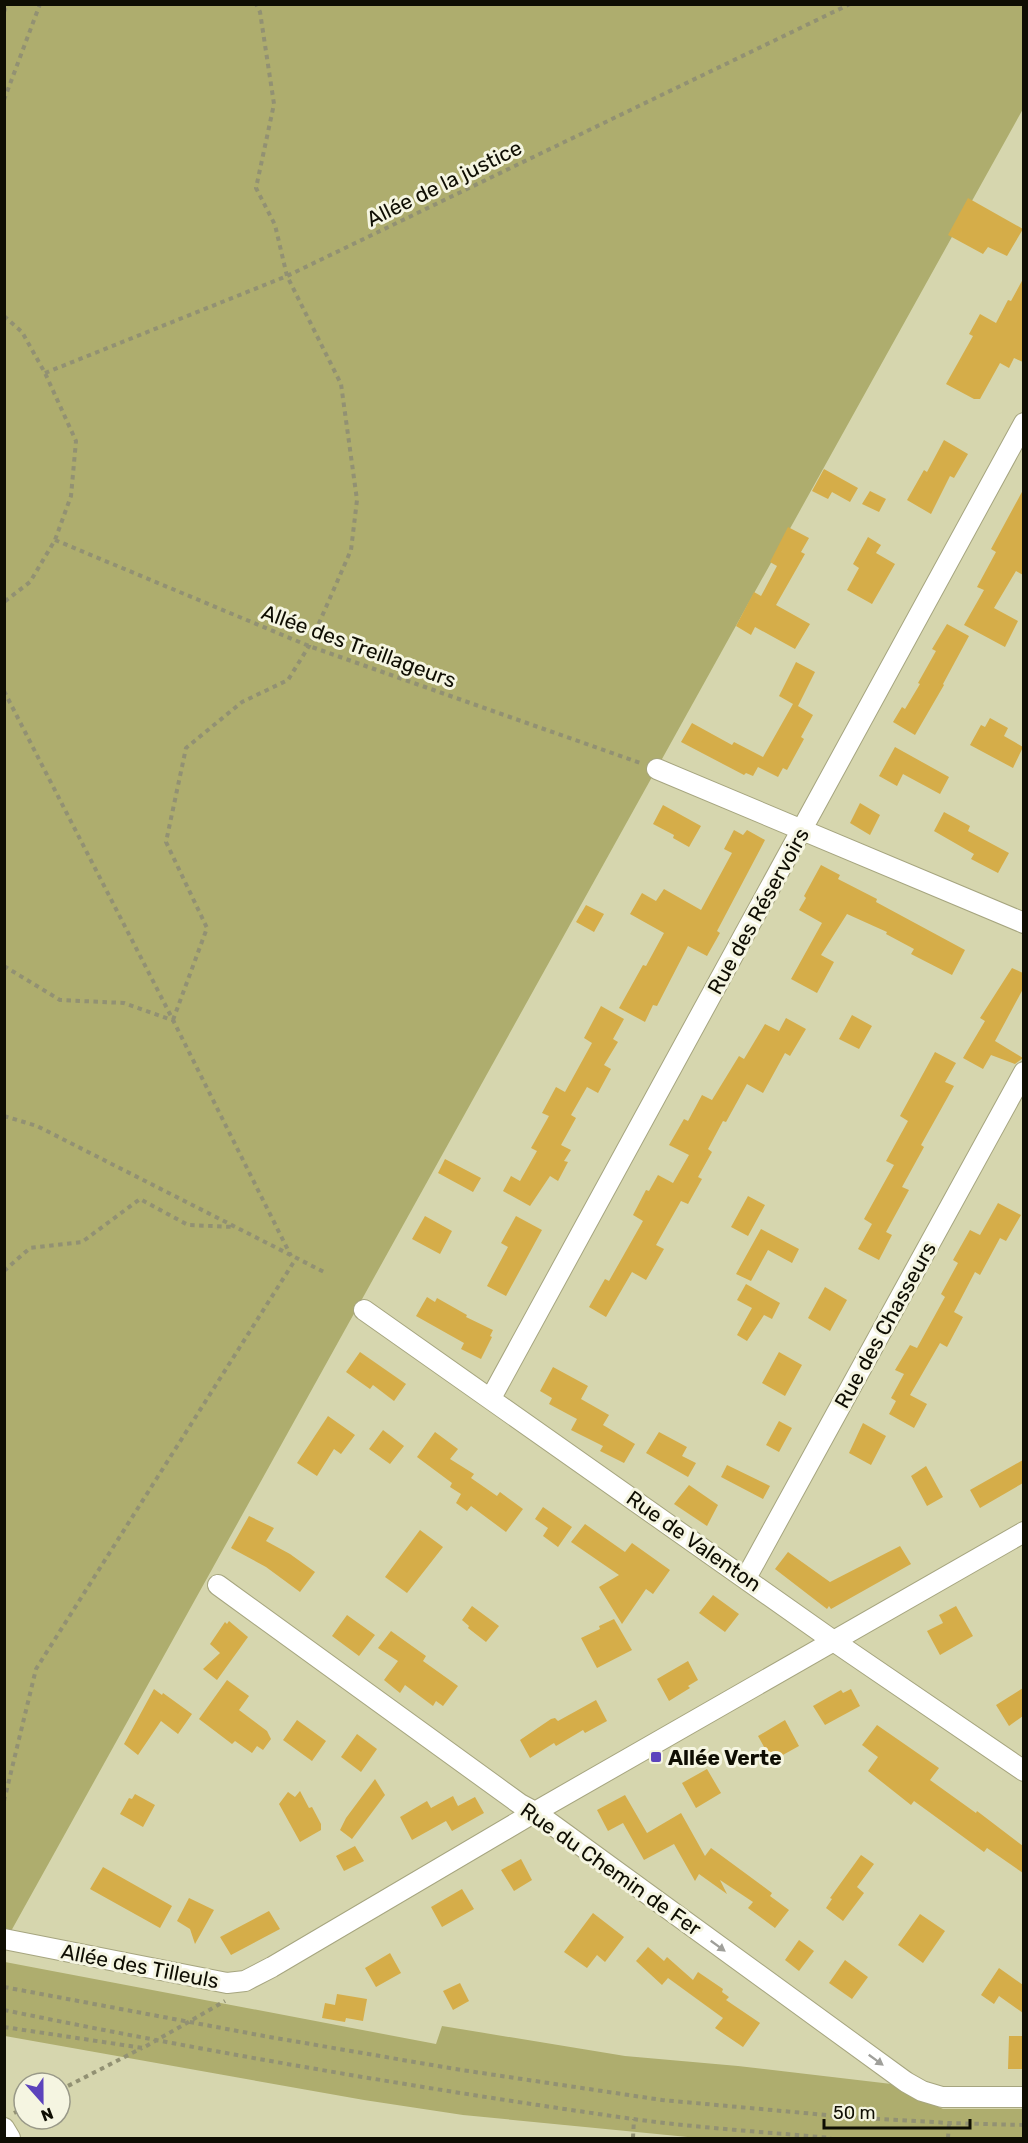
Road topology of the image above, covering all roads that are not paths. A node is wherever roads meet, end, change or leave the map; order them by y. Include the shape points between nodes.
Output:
1 (1023, 423) edge
2 (657, 769) road end
3 (802, 832) junction
4 (1023, 923) edge
5 (1023, 1072) edge
6 (364, 1310) dead end
7 (491, 1398) junction
8 (1023, 1532) edge
9 (746, 1578) junction
10 (218, 1585) dead end
11 (835, 1642) junction
12 (1020, 1764) edge
13 (535, 1812) junction
14 (4, 1939) edge
15 (1023, 2097) edge
16 (4, 2128) edge
17 (10, 2139) edge

1 - 3 street, Rue des Réservoirs
2 - 3 street
3 - 4 street
3 - 7 street, Rue des Réservoirs
5 - 9 street, Rue des Chasseurs
6 - 7 street, Rue de Valenton
7 - 9 street, Rue de Valenton
8 - 11 street
9 - 11 street, Rue de Valenton
10 - 13 street, Rue du Chemin de Fer
11 - 12 street, Rue de Valenton
11 - 13 street
13 - 14 street, Allée des Tilleuls via 239,1983
13 -> 15 street, Rue du Chemin de Fer via 906,2082 942,2097
16 - 17 street

